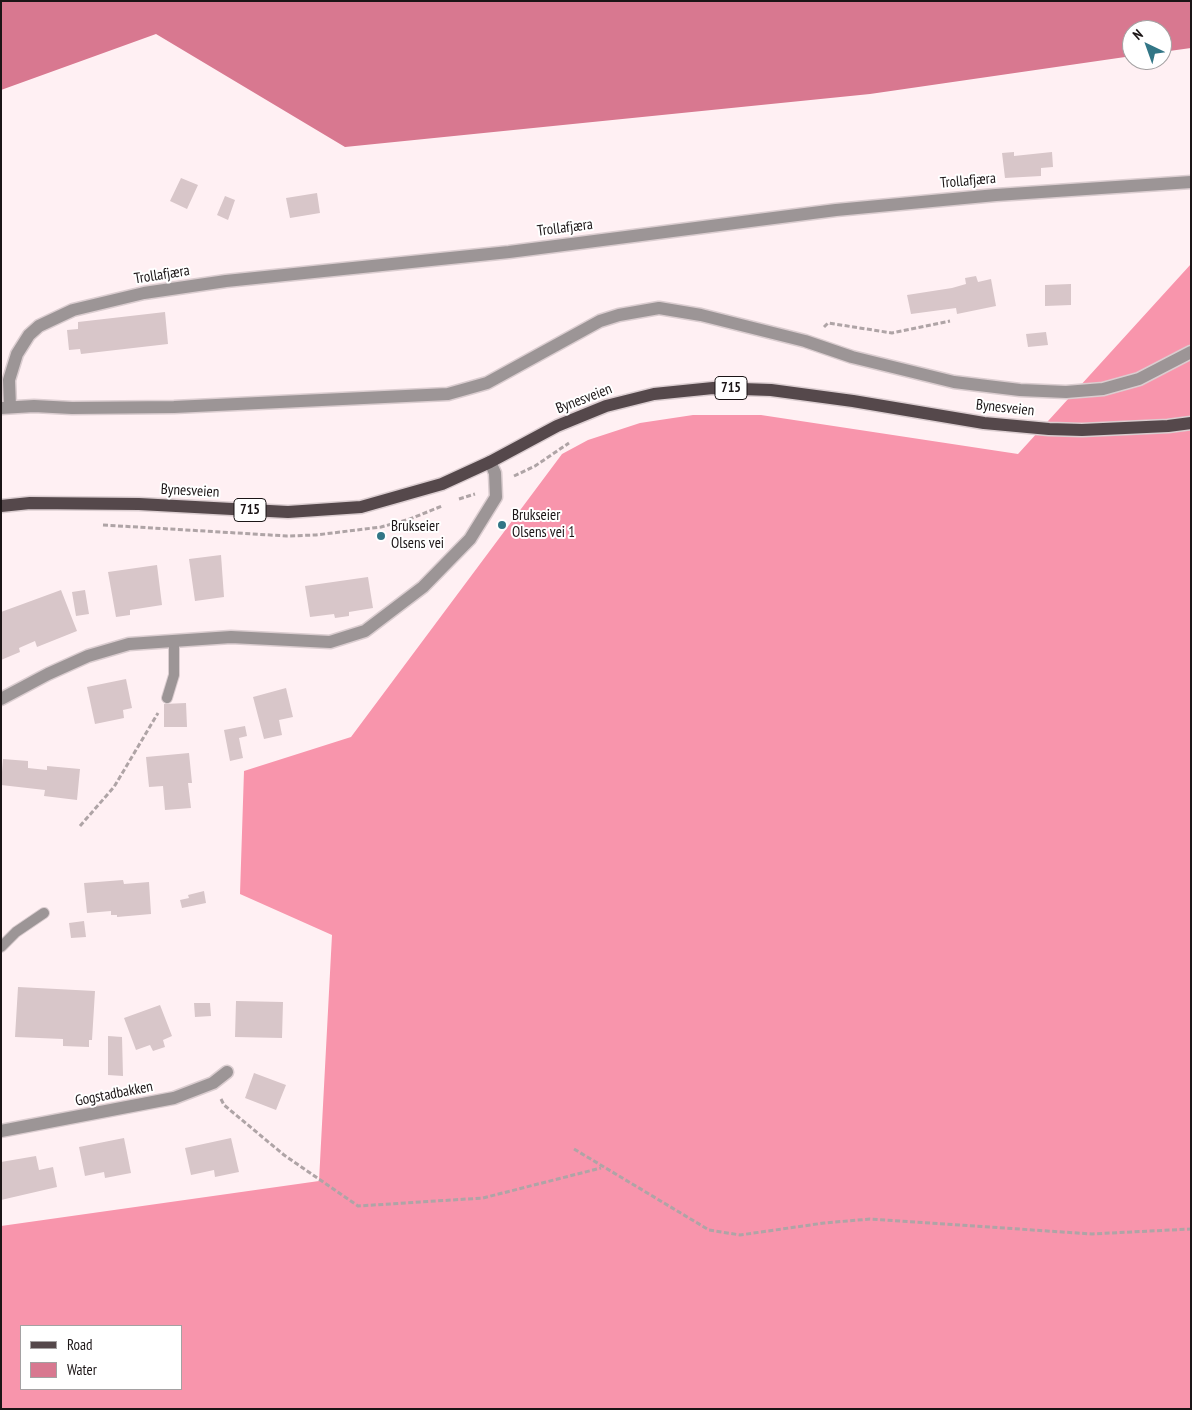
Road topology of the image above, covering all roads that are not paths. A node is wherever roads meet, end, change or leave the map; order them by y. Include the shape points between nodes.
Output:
1 (1191, 182) edge
2 (1191, 352) edge
3 (6, 408) edge
4 (1191, 423) edge
5 (490, 462) junction
6 (1, 506) edge
7 (174, 641) junction
8 (167, 698) road end
9 (1, 699) edge
10 (44, 913) dead end
11 (1, 947) edge
12 (227, 1072) dead end
13 (1, 1131) edge

1 - 3 street, Trollafjæra via 836,210 509,252 144,293 73,310 39,326 17,354 9,380
2 - 3 street, Trollafjæra via 1139,379 1103,389 1066,392 1020,390 954,382 852,357 806,341 659,308 619,314 600,321 488,383 448,394 174,406
4 - 5 main road, Bynesveien / 715 via 1092,430 1049,429 984,423 771,390 713,388 654,394 606,406 558,426
5 - 6 main road, Bynesveien / 715 via 442,484 399,498 326,511 50,503
5 - 7 street via 497,484 496,497 484,518 454,557 423,587 365,631 330,642 231,637
7 - 8 lane via 174,675
7 - 9 street via 129,644 88,656
10 - 11 lane
12 - 13 street, Gogstadbakken via 213,1083 150,1104

